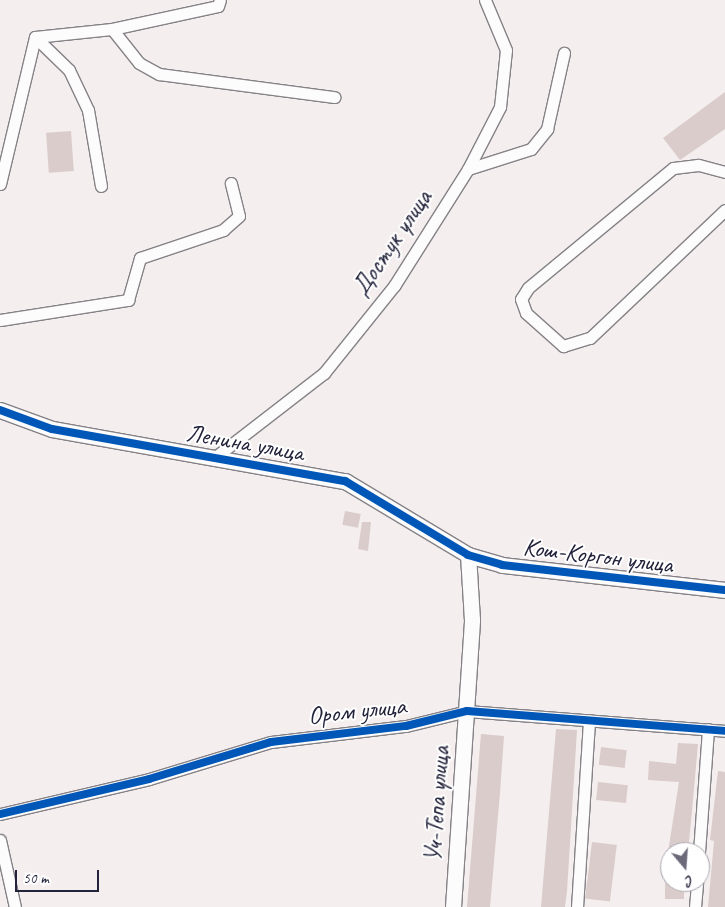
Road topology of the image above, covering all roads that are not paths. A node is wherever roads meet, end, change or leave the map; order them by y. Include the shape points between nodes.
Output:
1 (220, 0) edge
2 (485, 0) edge
3 (112, 29) junction
4 (35, 37) junction
5 (564, 53) dead end
6 (334, 97) dead end
7 (468, 169) junction
8 (725, 172) edge
9 (231, 183) dead end
10 (0, 184) edge
11 (101, 186) dead end
12 (725, 210) edge
13 (0, 320) edge
14 (0, 410) edge
15 (214, 458) junction
16 (468, 554) junction
17 (725, 590) edge
18 (467, 710) junction
19 (589, 720) junction
20 (708, 730) junction
21 (725, 731) edge
22 (0, 814) edge
23 (0, 840) edge
24 (700, 842) edge
25 (697, 892) edge
26 (15, 907) edge
27 (453, 907) edge
28 (577, 907) edge
29 (696, 907) edge

1 - 3 street via 218,6
2 - 7 street, Достук улица via 506,50 500,108
3 - 4 street
3 - 6 street via 139,63 159,74
4 - 10 street
4 - 11 street via 69,70 88,110
5 - 7 street via 547,129 531,149
7 - 15 street, Достук улица via 394,286 324,373
8 - 12 street via 698,165 673,168 528,288 521,299 526,313 563,346 590,338
9 - 13 street via 239,216 224,230 140,258 128,300
14 - 15 street, Ленина улица via 52,429
15 - 16 street, Ленина улица via 345,481
16 - 17 street, Кош-Коргон улица via 502,565
16 - 18 street, Уч-Тепа улица via 472,620
18 - 19 street, Ором улица
18 - 22 street, Ором улица via 406,726 271,742 149,779
18 - 27 street, Уч-Тепа улица
19 - 20 street, Ором улица
19 - 28 street
20 - 21 street, Ором улица
20 - 24 street
23 - 26 street
25 - 29 street

